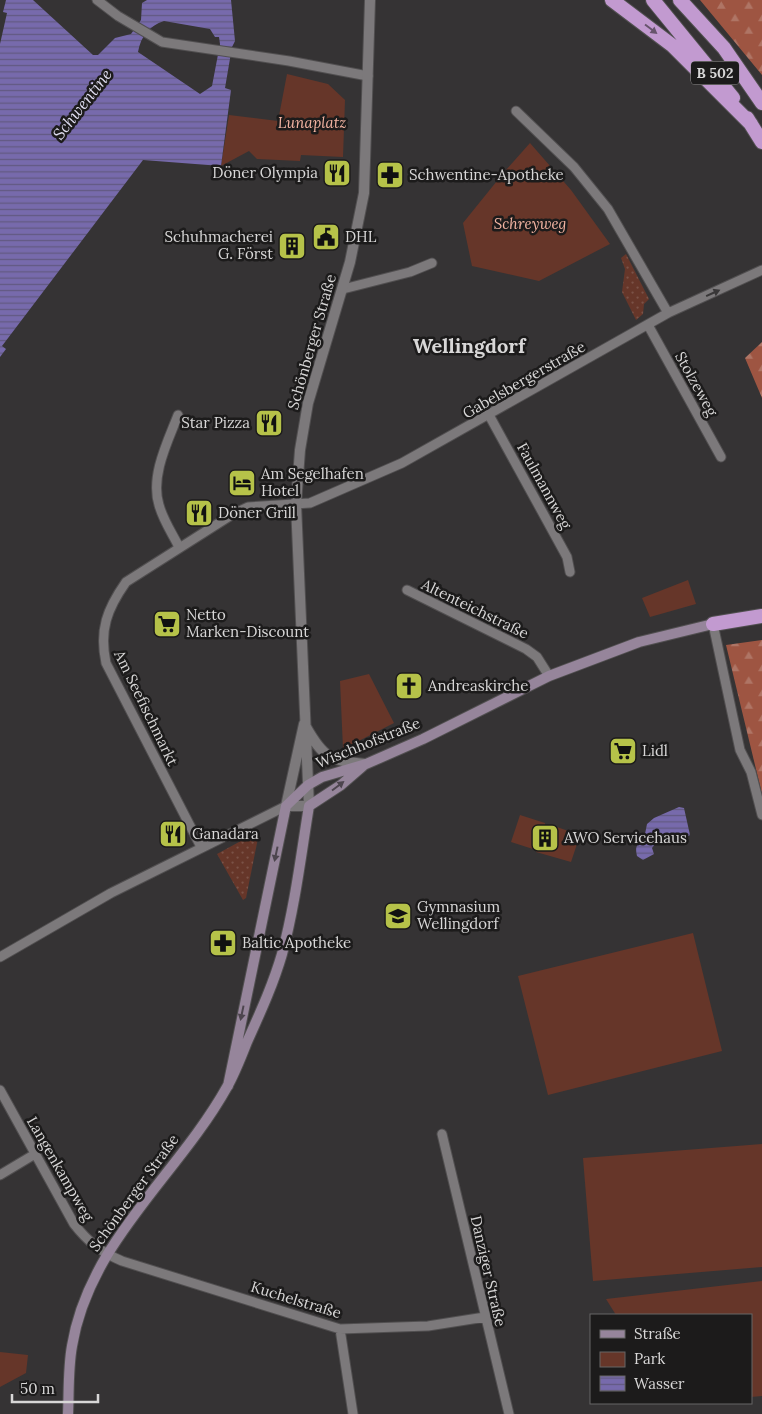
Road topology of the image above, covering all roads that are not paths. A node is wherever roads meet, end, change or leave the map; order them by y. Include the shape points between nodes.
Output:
1 (97, 0) edge
2 (370, 0) edge
3 (612, 0) edge
4 (653, 0) edge
5 (680, 0) edge
6 (693, 0) edge
7 (724, 48) junction
8 (368, 76) junction
9 (762, 103) edge
10 (516, 111) dead end
11 (751, 124) junction
12 (762, 142) edge
13 (432, 264) dead end
14 (762, 270) edge
15 (343, 289) junction
16 (668, 313) junction
17 (648, 325) junction
18 (178, 415) dead end
19 (489, 415) junction
20 (721, 457) dead end
21 (296, 504) junction
22 (179, 547) junction
23 (570, 572) dead end
24 (406, 590) dead end
25 (762, 616) edge
26 (713, 624) junction
27 (548, 676) junction
28 (304, 724) junction
29 (366, 764) junction
30 (308, 785) junction
31 (286, 806) junction
32 (309, 806) junction
33 (762, 815) edge
34 (201, 847) junction
35 (0, 957) edge
36 (228, 1086) junction
37 (0, 1090) edge
38 (442, 1134) dead end
39 (35, 1154) junction
40 (0, 1175) edge
41 (106, 1254) junction
42 (485, 1318) junction
43 (340, 1329) junction
44 (68, 1414) edge
45 (353, 1414) edge
46 (509, 1414) edge

1 - 8 street via 162,42
2 - 8 street, Schönberger Straße
3 -> 11 highway via 673,46
4 - 11 highway, B 502 via 724,84
5 - 7 highway, B 502
6 - 7 highway via 708,17
7 - 9 highway, B 502
8 - 15 street, Schönberger Straße via 364,193
10 - 16 street via 574,167 608,209
11 - 12 highway, B 502
13 - 15 street
16 -> 14 street, Gabelsbergerstraße
15 - 21 street, Schönberger Straße via 308,404
16 - 17 street, Gabelsbergerstraße
17 - 19 street, Gabelsbergerstraße
17 - 20 street, Stolzeweg
18 - 22 street via 156,488 158,504
19 - 21 street, Gabelsbergerstraße via 402,463 310,503
19 - 23 street, Faulmannweg via 566,556
21 - 22 street, Am Seefischmarkt via 248,507
21 - 28 street, Schönberger Straße
22 - 34 street, Am Seefischmarkt via 126,582 107,616 102,645 106,663
24 - 27 street, Altenteichstraße via 526,649 537,657
25 - 26 highway
26 - 27 main road, Wischhofstraße via 639,642
26 - 33 street via 740,750 751,772
27 - 29 main road, Wischhofstraße
28 - 29 street via 321,751 337,761
28 - 30 street, Schönberger Straße
28 - 31 street, Schönberger Straße
29 - 30 main road, Wischhofstraße
32 -> 29 main road
30 - 31 main road, Wischhofstraße
30 - 32 street, Schönberger Straße
31 - 32 street
31 - 34 street, Wischhofstraße
31 -> 36 main road, Schönberger Straße
32 - 36 main road, Schönberger Straße via 282,954 269,994
34 - 35 street, Wischhofstraße via 111,893
36 - 41 main road, Schönberger Straße via 201,1129
37 - 39 street, Langenkampweg
38 - 42 street, Danziger Straße
39 - 40 street
39 - 41 street, Langenkampweg via 74,1224 88,1242
41 - 43 street, Kuchelstraße
41 - 44 main road, Schönberger Straße via 82,1306 72,1345
42 - 43 street, Kuchelstraße via 428,1326
42 - 46 street, Danziger Straße
43 - 45 street

